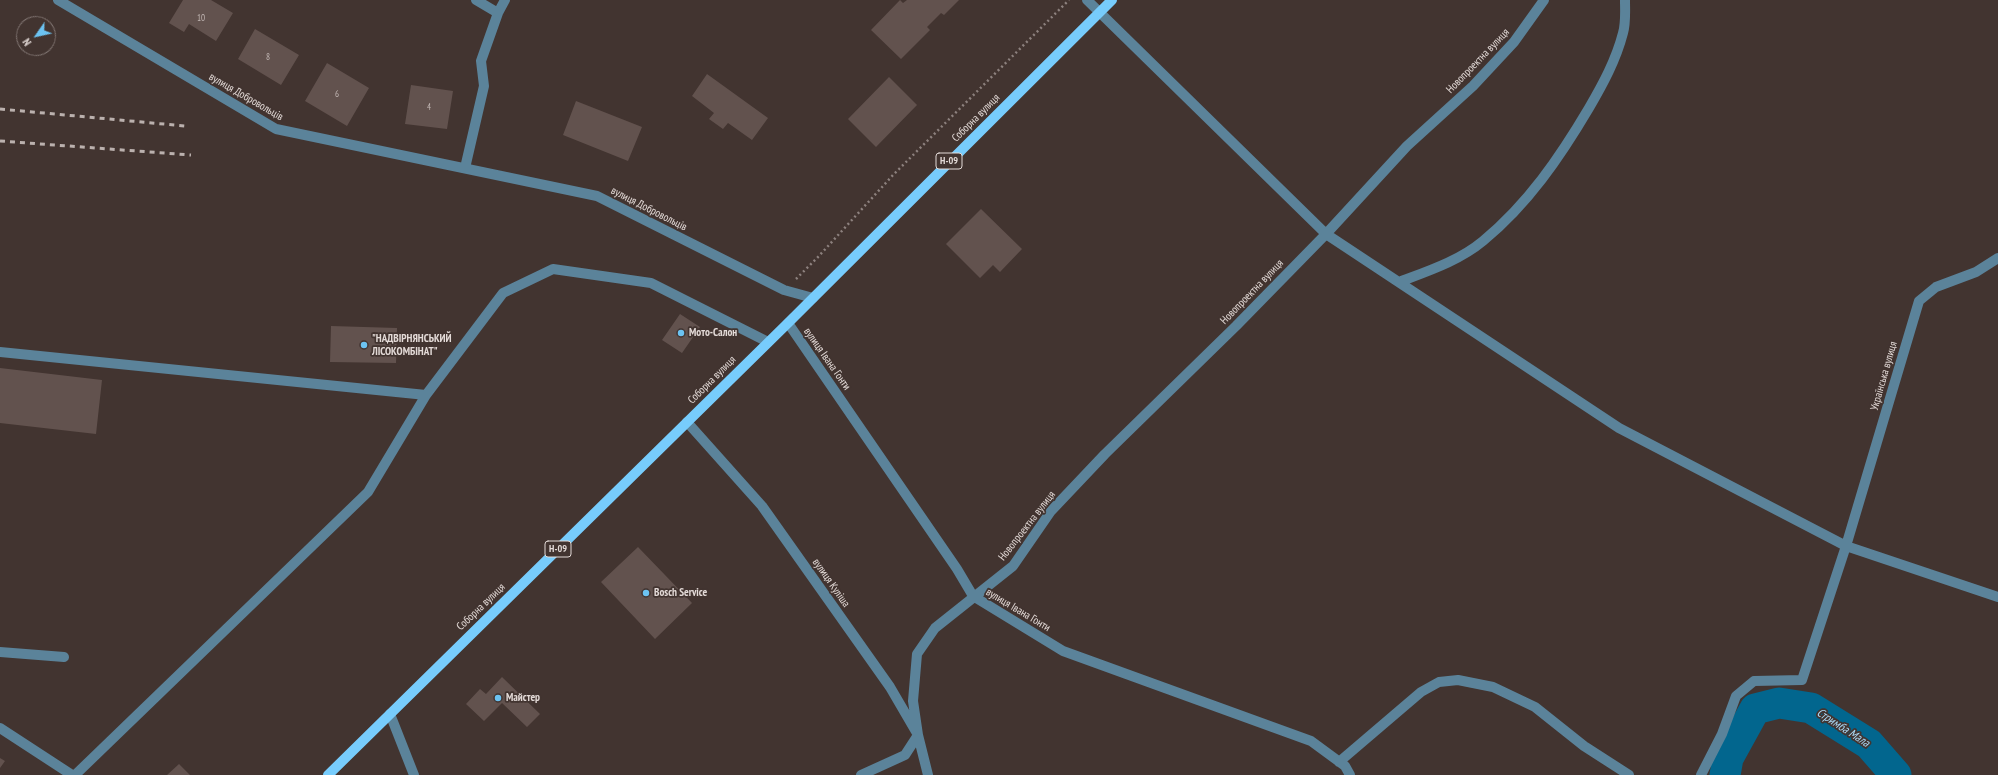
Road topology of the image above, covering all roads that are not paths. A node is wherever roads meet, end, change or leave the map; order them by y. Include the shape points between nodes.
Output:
1 (58, 0) edge
2 (476, 0) edge
3 (505, 0) edge
4 (1087, 0) edge
5 (1112, 0) edge
6 (1544, 0) edge
7 (1625, 0) edge
8 (1100, 11) junction
9 (498, 13) junction
10 (465, 168) junction
11 (1326, 234) junction
12 (1998, 258) edge
13 (1399, 282) junction
14 (812, 298) junction
15 (788, 323) junction
16 (768, 342) junction
17 (0, 352) edge
18 (426, 395) junction
19 (687, 422) junction
20 (1846, 546) junction
21 (973, 596) junction
22 (1998, 597) edge
23 (0, 652) edge
24 (64, 657) dead end
25 (390, 714) junction
26 (0, 728) edge
27 (918, 735) junction
28 (1339, 762) junction
29 (72, 775) edge
30 (75, 775) edge
31 (328, 775) edge
32 (414, 775) edge
33 (861, 775) edge
34 (928, 775) edge
35 (1350, 775) edge
36 (1629, 775) edge
37 (1701, 775) edge

1 - 10 street, вулиця Добровольців via 276,129
2 - 9 street
3 - 9 street
4 - 8 street
5 - 8 main road, Соборна вулиця / Н-09
6 - 11 street, Новопроектна вулиця via 1514,42 1473,86 1407,146
7 - 13 street via 1624,32 1609,73 1543,179 1483,241 1460,257
8 - 11 street
8 - 14 main road, Соборна вулиця / Н-09
9 - 10 street via 481,61 484,86
10 - 14 street, вулиця Добровольців via 597,196 784,290
11 - 13 street
11 - 21 street, Новопроектна вулиця via 1051,511 1013,566
12 - 20 street, Українська вулиця via 1976,272 1936,287 1919,301
13 - 20 street via 1619,428
14 - 15 main road, Соборна вулиця / Н-09
15 - 16 main road, Соборна вулиця / Н-09
15 - 21 street, вулиця Івана Гонти
16 - 18 street via 651,283 553,269 503,293
16 - 19 main road, Соборна вулиця / Н-09
17 - 18 street
18 - 30 street via 368,492
19 - 25 main road, Соборна вулиця / Н-09
19 - 27 street, вулиця Куліша via 762,506 890,686
20 - 22 street
20 - 37 street, Українська вулиця via 1802,680 1754,681 1736,696 1722,734
21 - 27 street, Новопроектна вулиця via 935,628 917,654 913,701
21 - 28 street, вулиця Івана Гонти via 1063,651 1311,741
23 - 24 street
25 - 31 main road, Соборна вулиця / Н-09
25 - 32 street
26 - 29 street
27 - 33 street via 905,755
27 - 34 street, вулиця Куліша
28 - 35 street, вулиця Івана Гонти
28 - 36 street via 1420,692 1439,682 1458,680 1493,687 1535,707 1584,746

